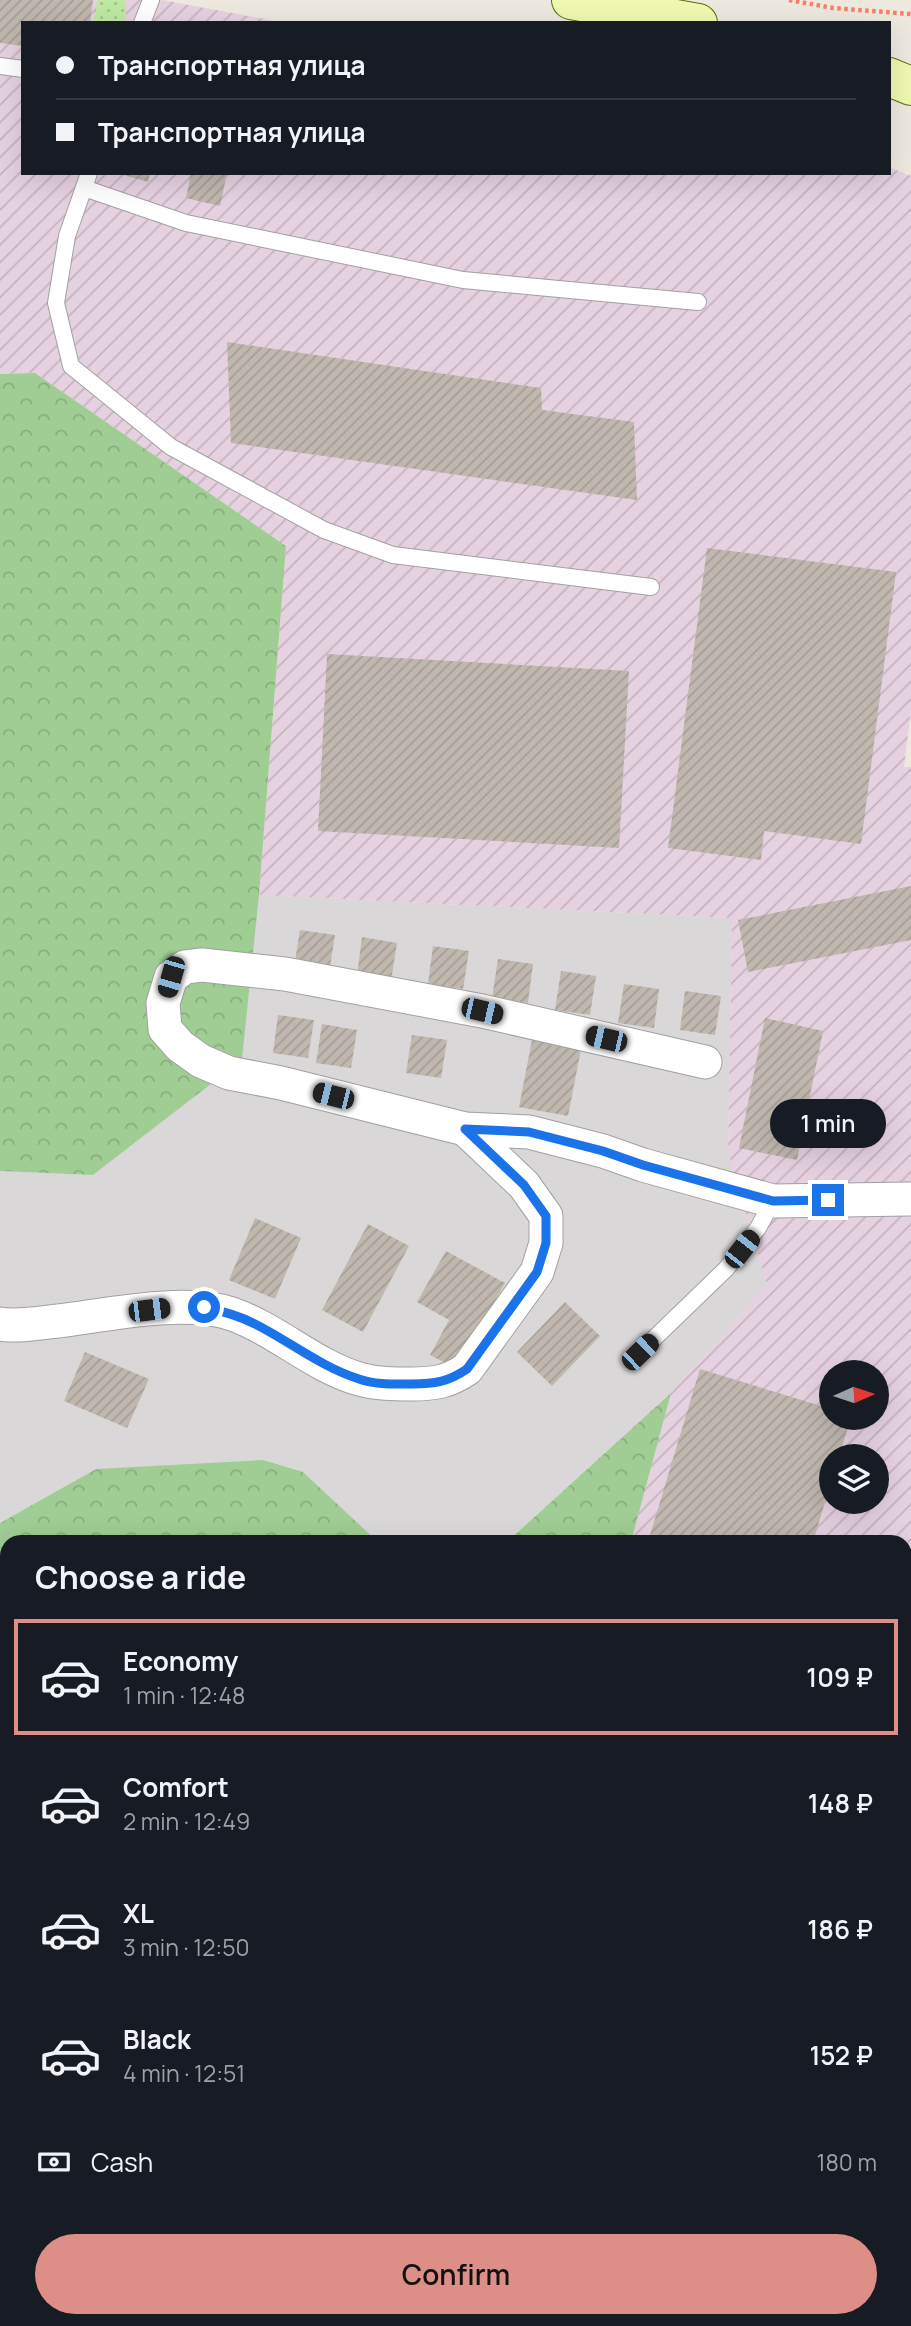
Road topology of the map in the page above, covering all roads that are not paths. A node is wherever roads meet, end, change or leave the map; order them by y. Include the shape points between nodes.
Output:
1 (151, 0) edge
2 (571, 0) edge
3 (143, 21) edge
4 (687, 21) edge
5 (891, 54) edge
6 (911, 57) edge
7 (0, 66) edge
8 (21, 69) edge
9 (891, 78) edge
10 (911, 86) edge
11 (86, 181) edge
12 (698, 302) dead end
13 (651, 587) dead end
14 (705, 1062) dead end
15 (465, 1129) junction
16 (911, 1199) edge
17 (773, 1201) junction
18 (0, 1324) edge
19 (640, 1352) dead end

1 - 3 lane
2 - 4 main road
5 - 6 main road
7 - 8 lane
9 - 10 main road
11 - 12 lane via 186,223 463,280
11 - 13 lane via 67,236 56,303 71,366 171,447 324,530 393,555
14 - 15 street via 482,1011 285,974 202,965 185,967 171,977 163,1003 165,1028 201,1061 229,1073
15 - 17 street via 529,1132
15 - 18 street via 524,1185 546,1216 546,1243 537,1272 467,1369 453,1379 436,1384 358,1379 255,1324 204,1307
16 - 17 street
17 - 19 lane via 726,1269

